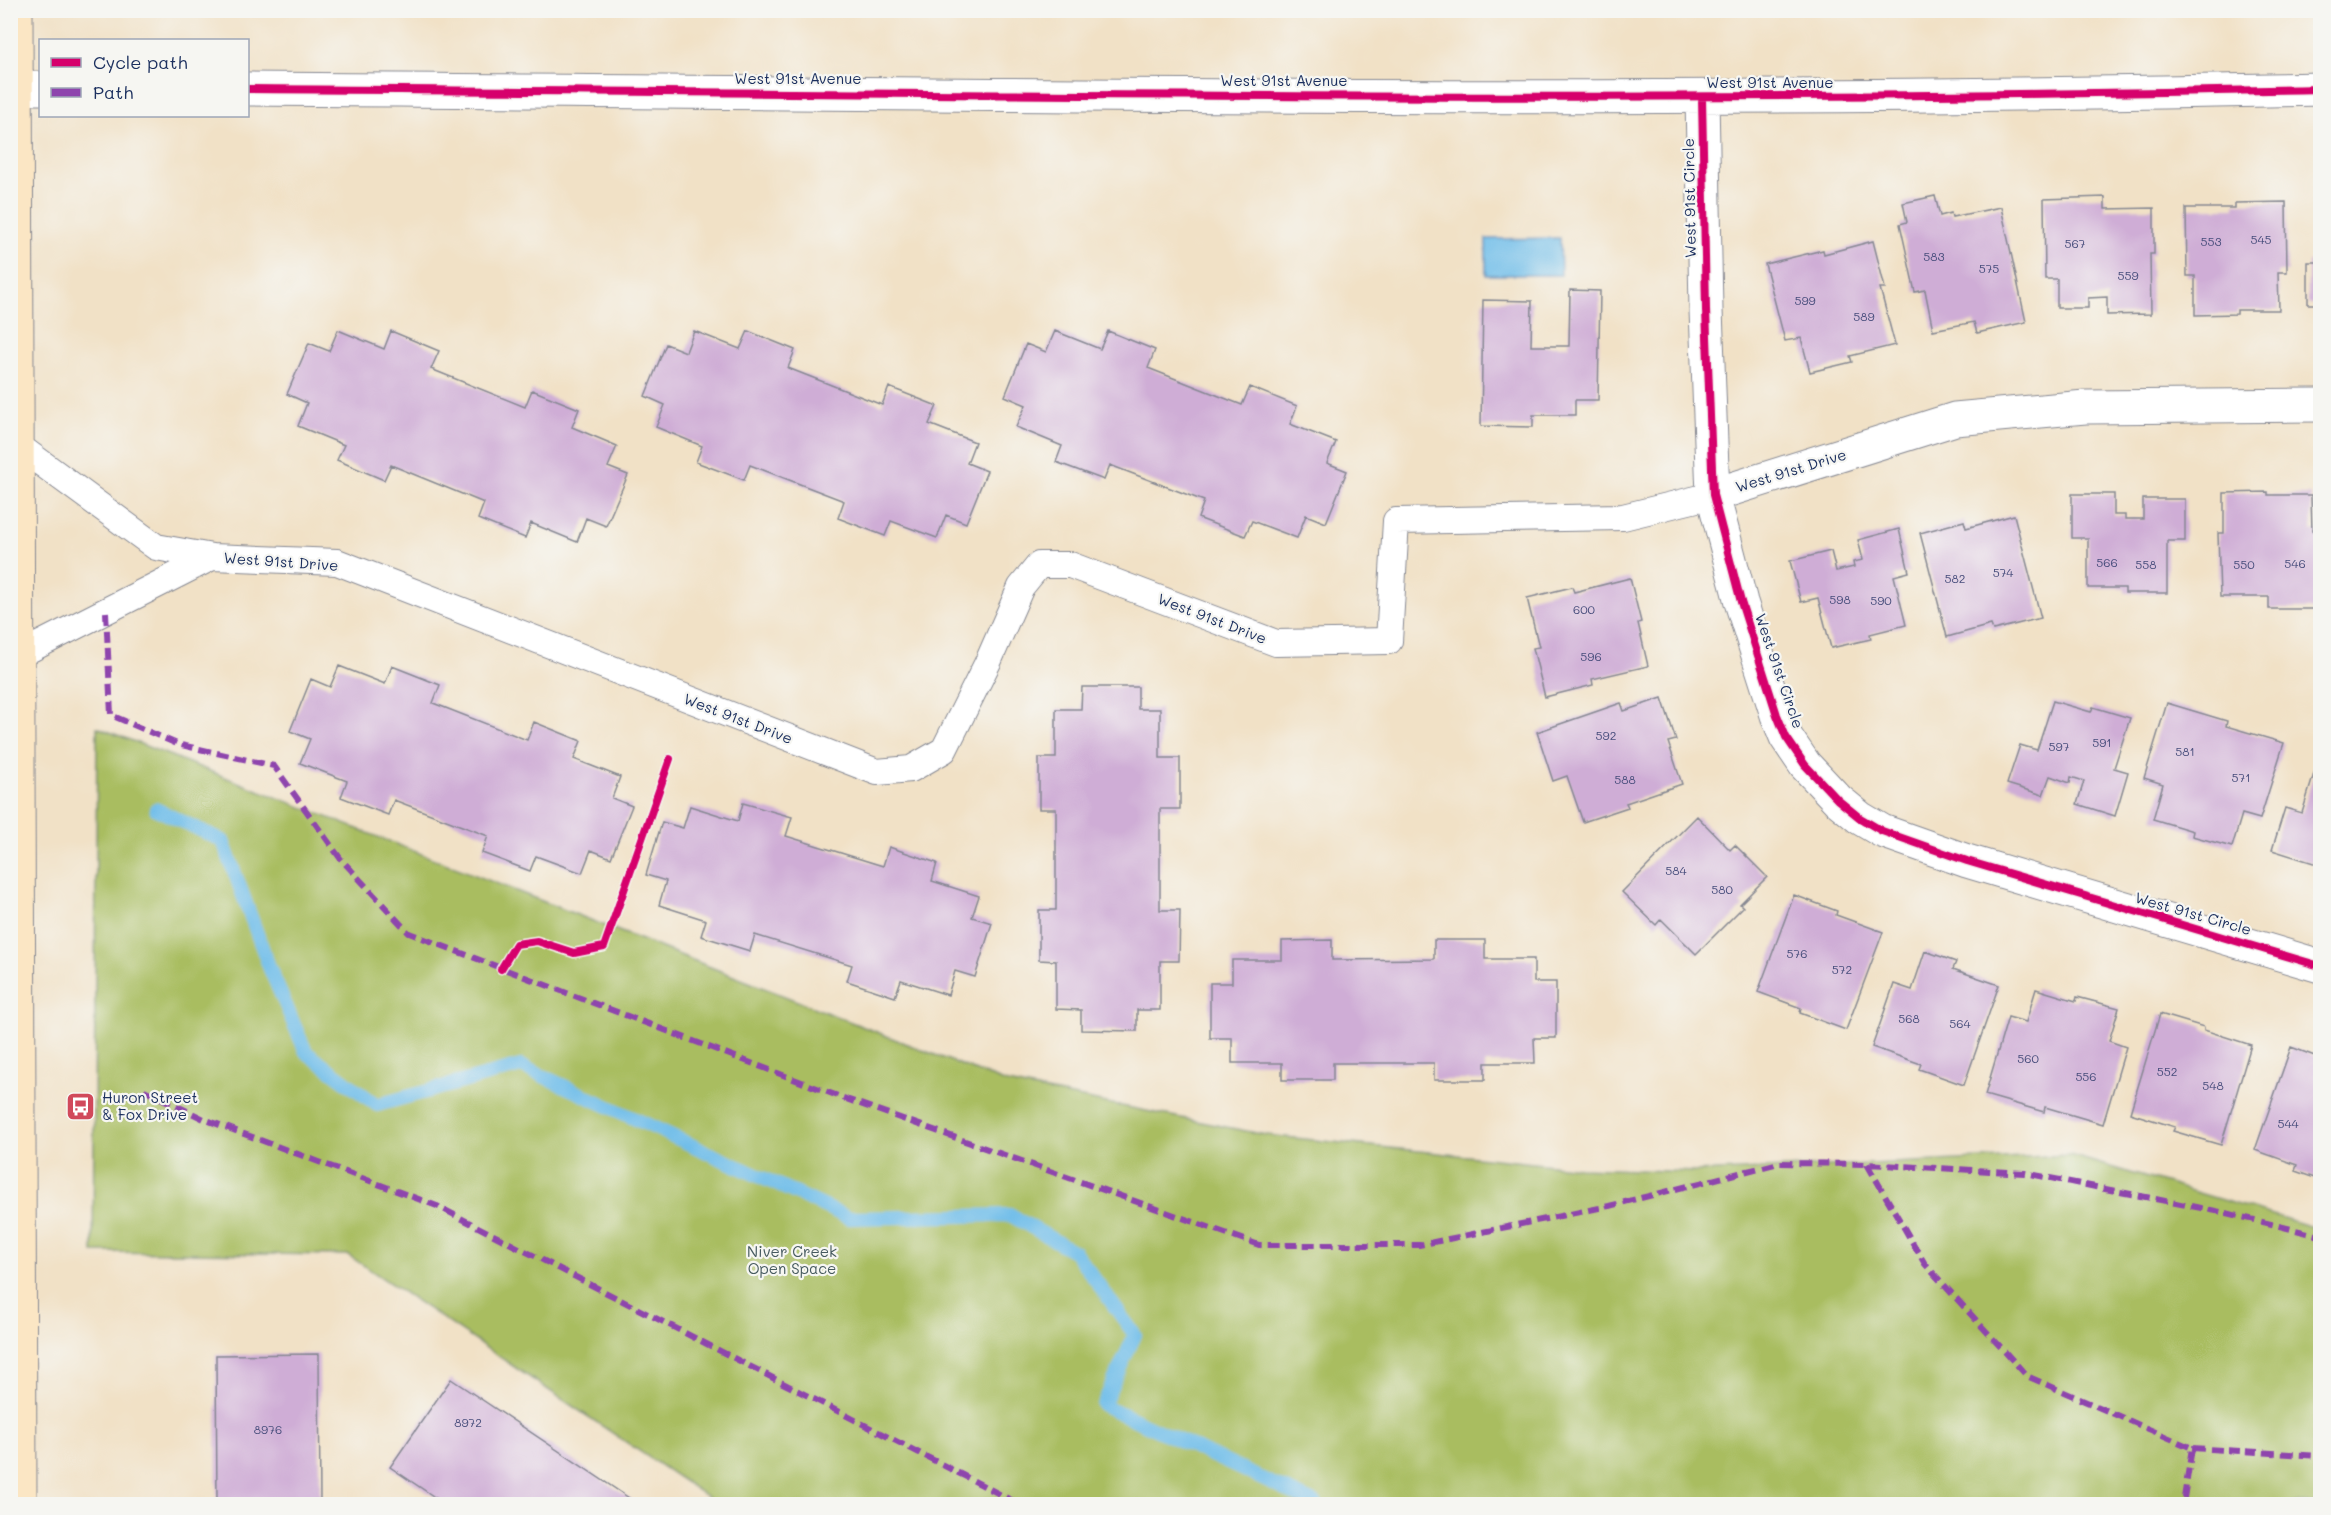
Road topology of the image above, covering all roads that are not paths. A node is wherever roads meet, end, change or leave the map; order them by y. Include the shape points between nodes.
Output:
1 (15, 10) edge
2 (249, 89) edge
3 (2320, 89) edge
4 (21, 95) edge
5 (1702, 97) junction
6 (2320, 405) edge
7 (17, 445) junction
8 (1713, 495) junction
9 (212, 557) junction
10 (17, 656) junction
11 (2320, 966) edge
12 (15, 1291) edge
13 (20, 1504) edge

1 - 4 main road
2 - 5 street, West 91st Avenue
3 - 5 street, West 91st Avenue
4 - 7 main road
5 - 8 street, West 91st Circle
6 - 8 street, West 91st Drive via 2085,407 1955,419
7 - 9 lane via 156,547
7 - 10 main road
8 - 9 lane, West 91st Drive via 1623,517 1396,521 1389,641 1276,643 1070,565 1039,565 1021,587 944,750 911,769 877,772 337,562
8 - 11 street, West 91st Circle via 1741,602 1786,736 1805,765 1860,818 1882,831 1967,861
9 - 10 lane
10 - 12 main road
12 - 13 main road

